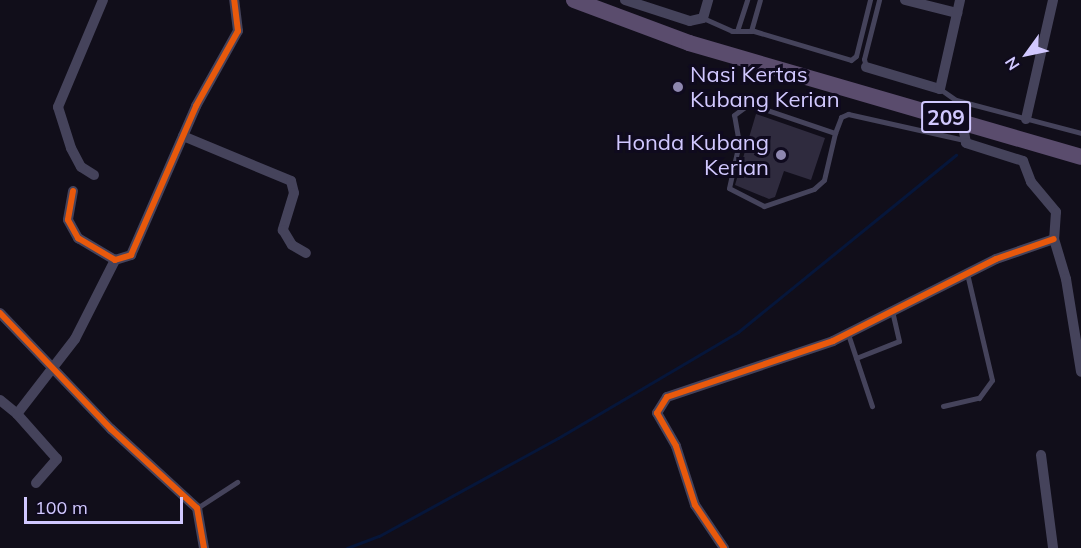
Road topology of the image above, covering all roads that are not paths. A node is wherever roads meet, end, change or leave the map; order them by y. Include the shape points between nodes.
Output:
1 (103, 0) edge
2 (234, 0) edge
3 (574, 0) edge
4 (625, 0) edge
5 (708, 0) edge
6 (747, 0) edge
7 (760, 0) edge
8 (870, 0) edge
9 (879, 0) edge
10 (905, 0) edge
11 (960, 0) edge
12 (1053, 0) edge
13 (957, 14) junction
14 (703, 18) junction
15 (737, 31) junction
16 (752, 31) junction
17 (866, 67) joint
18 (940, 89) junction
19 (1026, 119) junction
20 (962, 122) junction
21 (835, 133) junction
22 (1081, 133) edge
23 (183, 136) junction
24 (964, 140) junction
25 (1081, 158) edge
26 (93, 174) dead end
27 (73, 191) dead end
28 (1054, 239) junction
29 (306, 253) dead end
30 (115, 260) junction
31 (967, 273) junction
32 (892, 309) junction
33 (0, 313) edge
34 (848, 334) junction
35 (856, 358) junction
36 (54, 368) junction
37 (1081, 370) edge
38 (0, 400) edge
39 (872, 406) dead end
40 (943, 406) dead end
41 (17, 414) junction
42 (1041, 456) dead end
43 (237, 482) dead end
44 (36, 483) dead end
45 (197, 508) junction
46 (204, 548) edge
47 (724, 548) edge
48 (1053, 548) edge

1 - 26 street via 58,107 71,148 81,167
2 - 23 street via 237,31
3 - 20 main road, 209 via 689,44
4 - 14 street via 683,20
5 - 14 street
6 - 15 lane
7 - 16 lane
8 - 16 lane via 856,56 851,60
9 - 17 lane via 864,59
10 - 13 street
11 - 13 street
12 - 19 street
13 - 18 street
14 - 15 lane
15 - 16 lane
17 - 18 street
18 - 19 lane via 956,100
19 - 22 lane
20 - 24 street
20 - 25 main road, 209
21 - 21 lane via 749,104 742,106 734,116 739,143 729,188 764,206 814,189 824,180
21 - 24 lane via 841,117 848,114
23 - 29 street via 291,182 294,193 283,230 292,244
23 - 30 street via 136,248 124,260
24 - 28 street via 1023,161 1030,182 1056,212
27 - 30 street via 67,210 72,231
28 - 31 street
28 - 37 street via 1066,279
30 - 36 street via 75,339
31 - 32 street
31 - 40 lane via 992,380 979,398
32 - 34 street
32 - 35 lane via 899,341
33 - 36 street
34 - 35 lane
34 - 47 street via 677,393 660,404 657,413 675,446 690,494
35 - 39 lane
36 - 41 street
36 - 45 street via 111,429
38 - 41 street
41 - 44 street via 57,459
42 - 48 street
43 - 45 lane
45 - 46 street

